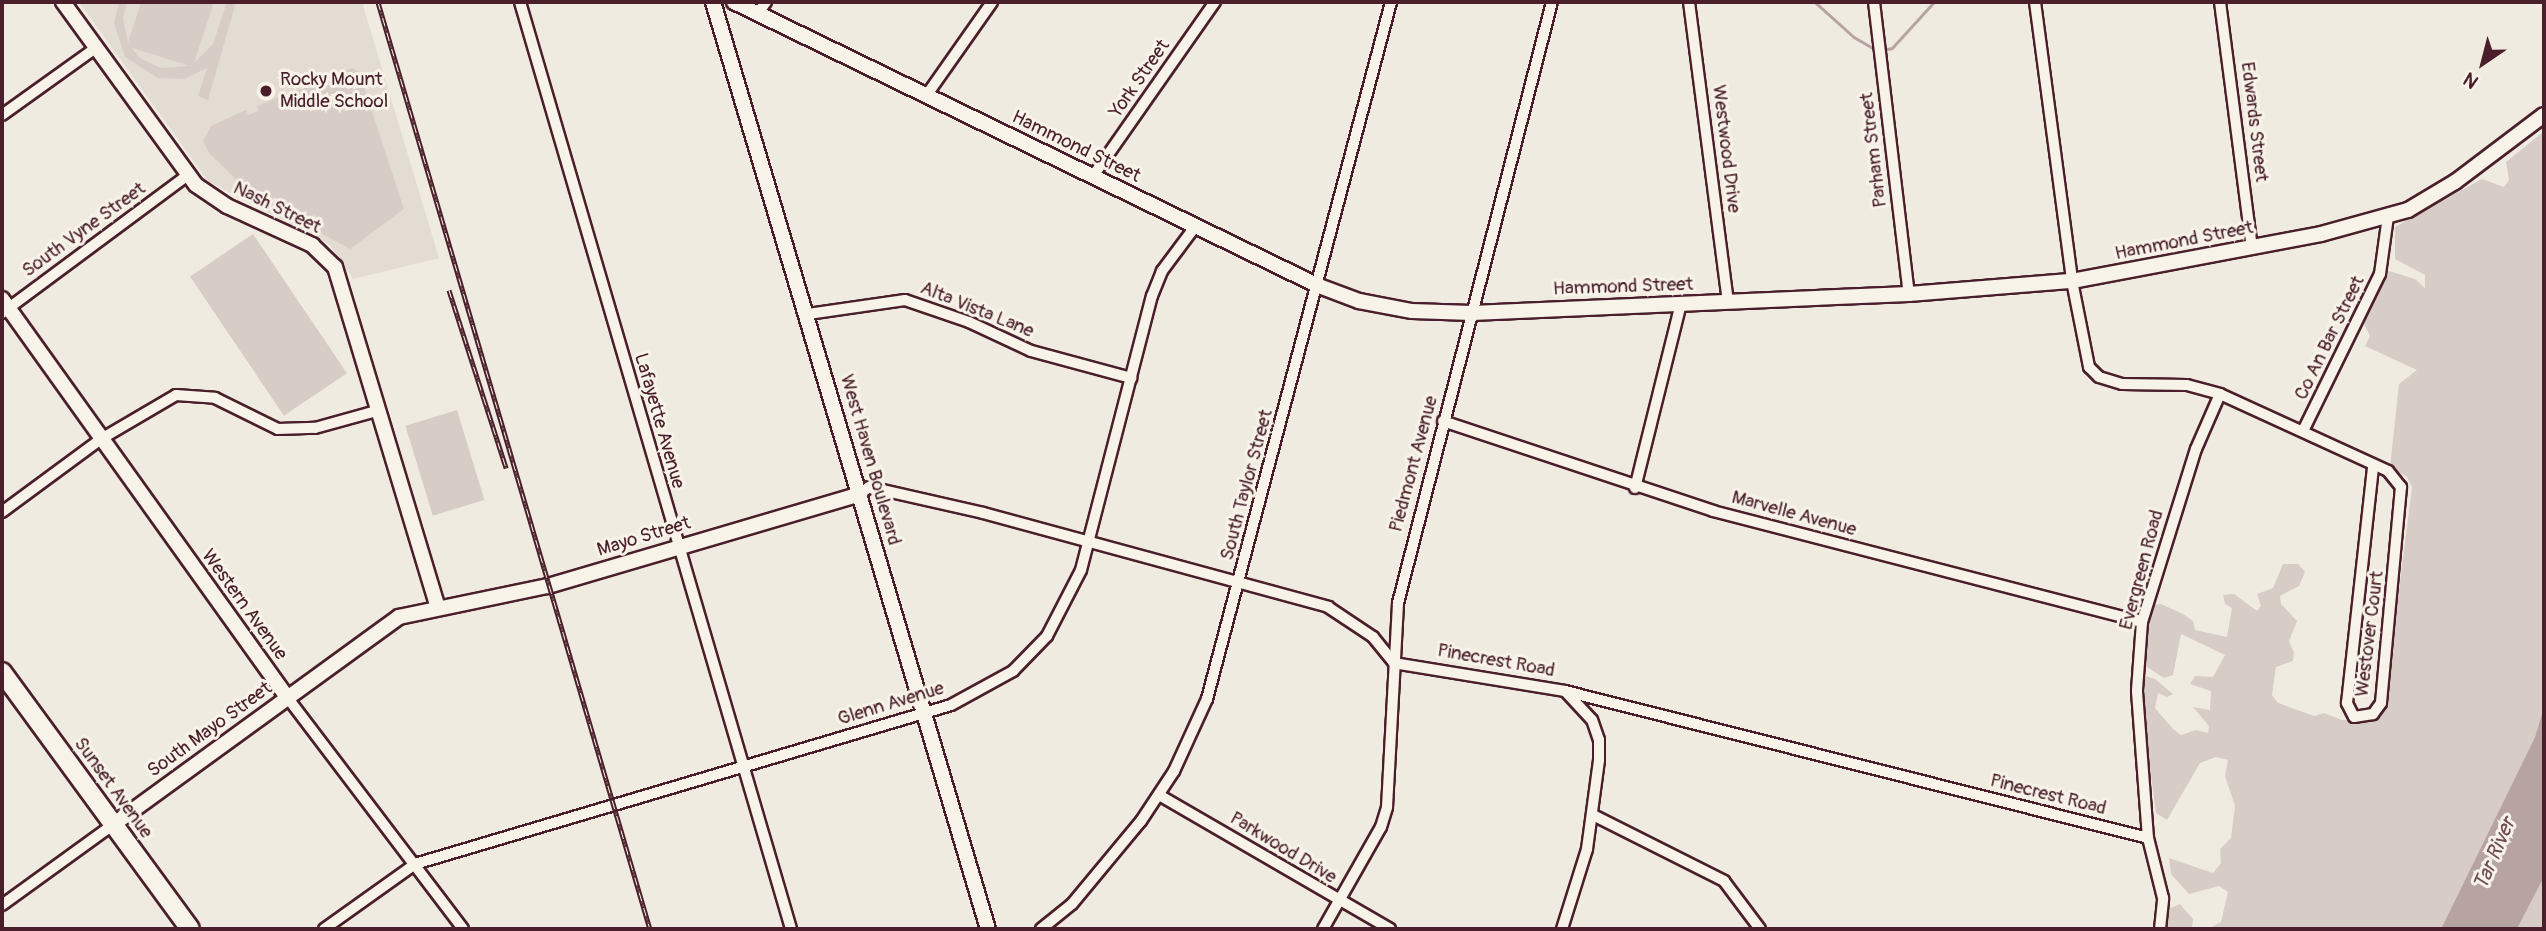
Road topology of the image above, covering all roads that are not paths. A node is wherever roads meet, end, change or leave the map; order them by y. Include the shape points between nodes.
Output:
1 (64, 2) edge
2 (520, 2) edge
3 (713, 2) edge
4 (734, 2) edge
5 (766, 2) edge
6 (992, 2) edge
7 (1215, 2) edge
8 (1391, 2) edge
9 (1552, 2) edge
10 (1689, 2) edge
11 (1874, 2) edge
12 (2035, 2) edge
13 (2220, 2) edge
14 (757, 15) junction
15 (97, 47) junction
16 (926, 96) junction
17 (2, 115) edge
18 (2544, 115) edge
19 (188, 175) junction
20 (1093, 176) junction
21 (2388, 216) junction
22 (1194, 228) junction
23 (2252, 247) junction
24 (2072, 281) junction
25 (1319, 286) junction
26 (1909, 294) junction
27 (1728, 301) junction
28 (1681, 304) junction
29 (4, 306) edge
30 (1472, 313) junction
31 (808, 314) junction
32 (1130, 378) junction
33 (2220, 394) junction
34 (380, 410) junction
35 (1443, 421) junction
36 (2303, 431) junction
37 (101, 439) junction
38 (2373, 466) junction
39 (1635, 488) junction
40 (860, 494) junction
41 (2, 512) edge
42 (1091, 542) junction
43 (678, 546) junction
44 (1239, 581) junction
45 (438, 608) junction
46 (2142, 622) junction
47 (1394, 663) junction
48 (2, 672) edge
49 (1565, 691) junction
50 (287, 697) junction
51 (925, 712) junction
52 (743, 766) junction
53 (1159, 795) junction
54 (1593, 816) junction
55 (114, 824) junction
56 (2148, 838) junction
57 (415, 864) junction
58 (1338, 901) junction
59 (2, 905) edge
60 (190, 929) edge
61 (324, 929) edge
62 (463, 929) edge
63 (791, 929) edge
64 (988, 929) edge
65 (1041, 929) edge
66 (1322, 929) edge
67 (1390, 929) edge
68 (1562, 929) edge
69 (1760, 929) edge
70 (2160, 929) edge

1 - 15 street, Nash Street
2 - 43 street, Lafayette Avenue
3 - 31 street, West Haven Boulevard
4 - 14 street, Hammond Street
5 - 14 street
6 - 16 street
7 - 20 street, York Street
8 - 25 street, South Taylor Street
9 - 30 street, Piedmont Avenue
10 - 27 street, Westwood Drive
11 - 26 street, Parham Street
12 - 24 street
13 - 23 street, Edwards Street
14 - 16 street, Hammond Street
15 - 17 street
15 - 19 street, Nash Street
16 - 20 street, Hammond Street
18 - 21 street, Hammond Street via 2455,182
19 - 29 street, South Vyne Street
19 - 34 street, Nash Street via 219,201 329,258 342,280
20 - 22 street, Hammond Street
21 - 23 street, Hammond Street
21 - 36 street, Co An Bar Street via 2381,274
22 - 25 street, Hammond Street
22 - 32 street, Glenn Avenue via 1162,271
23 - 24 street, Hammond Street
24 - 26 street, Hammond Street
24 - 33 street via 2084,353 2099,377 2122,384 2187,385
25 - 30 street, Hammond Street via 1400,309
25 - 44 street, South Taylor Street
26 - 27 street, Hammond Street
27 - 28 street, Hammond Street
28 - 30 street, Hammond Street
28 - 39 street
29 - 37 street, Western Avenue
30 - 35 street, Piedmont Avenue
31 - 32 street, Alta Vista Lane via 905,300 959,318 1031,351
31 - 40 street, West Haven Boulevard
32 - 42 street, Glenn Avenue
33 - 36 street
33 - 46 street, Evergreen Road via 2196,449
34 - 37 street via 316,428 278,429 215,398 176,396
34 - 45 street, Nash Street
35 - 39 street, Marvelle Avenue
35 - 47 street, Piedmont Avenue via 1405,570
36 - 38 street
37 - 41 street
37 - 50 street, Western Avenue
38 - 38 street, Westover Court via 2347,703 2354,716 2373,715 2381,703 2402,507 2397,478
39 - 46 street, Marvelle Avenue
40 - 42 street via 869,486
40 - 43 street, Mayo Street
40 - 51 street, West Haven Boulevard
42 - 44 street
42 - 51 street, Glenn Avenue via 1066,604 1030,655 991,685
43 - 45 street, Mayo Street via 548,586
43 - 52 street, Lafayette Avenue
44 - 47 street via 1328,607 1373,637
44 - 53 street, South Taylor Street via 1207,699
45 - 50 street, South Mayo Street via 399,617
46 - 56 street, Evergreen Road via 2137,690
47 - 49 street, Pinecrest Road
47 - 58 street, Piedmont Avenue via 1387,807 1381,827
48 - 55 main road, Sunset Avenue
49 - 54 street via 1583,706 1599,740
49 - 56 street, Pinecrest Road
50 - 55 street, South Mayo Street
50 - 57 street, Western Avenue
51 - 52 street, Glenn Avenue
51 - 64 street, West Haven Boulevard
52 - 57 street, Glenn Avenue
52 - 63 street, Lafayette Avenue
53 - 58 street, Parkwood Drive
53 - 65 street, South Taylor Street via 1094,879
54 - 68 street
54 - 69 street via 1724,881
55 - 59 street
55 - 60 main road, Sunset Avenue
56 - 70 street, Evergreen Road via 2163,898
57 - 61 street, Glenn Avenue
57 - 62 street, Western Avenue
58 - 66 street, Piedmont Avenue
58 - 67 street, Parkwood Drive

